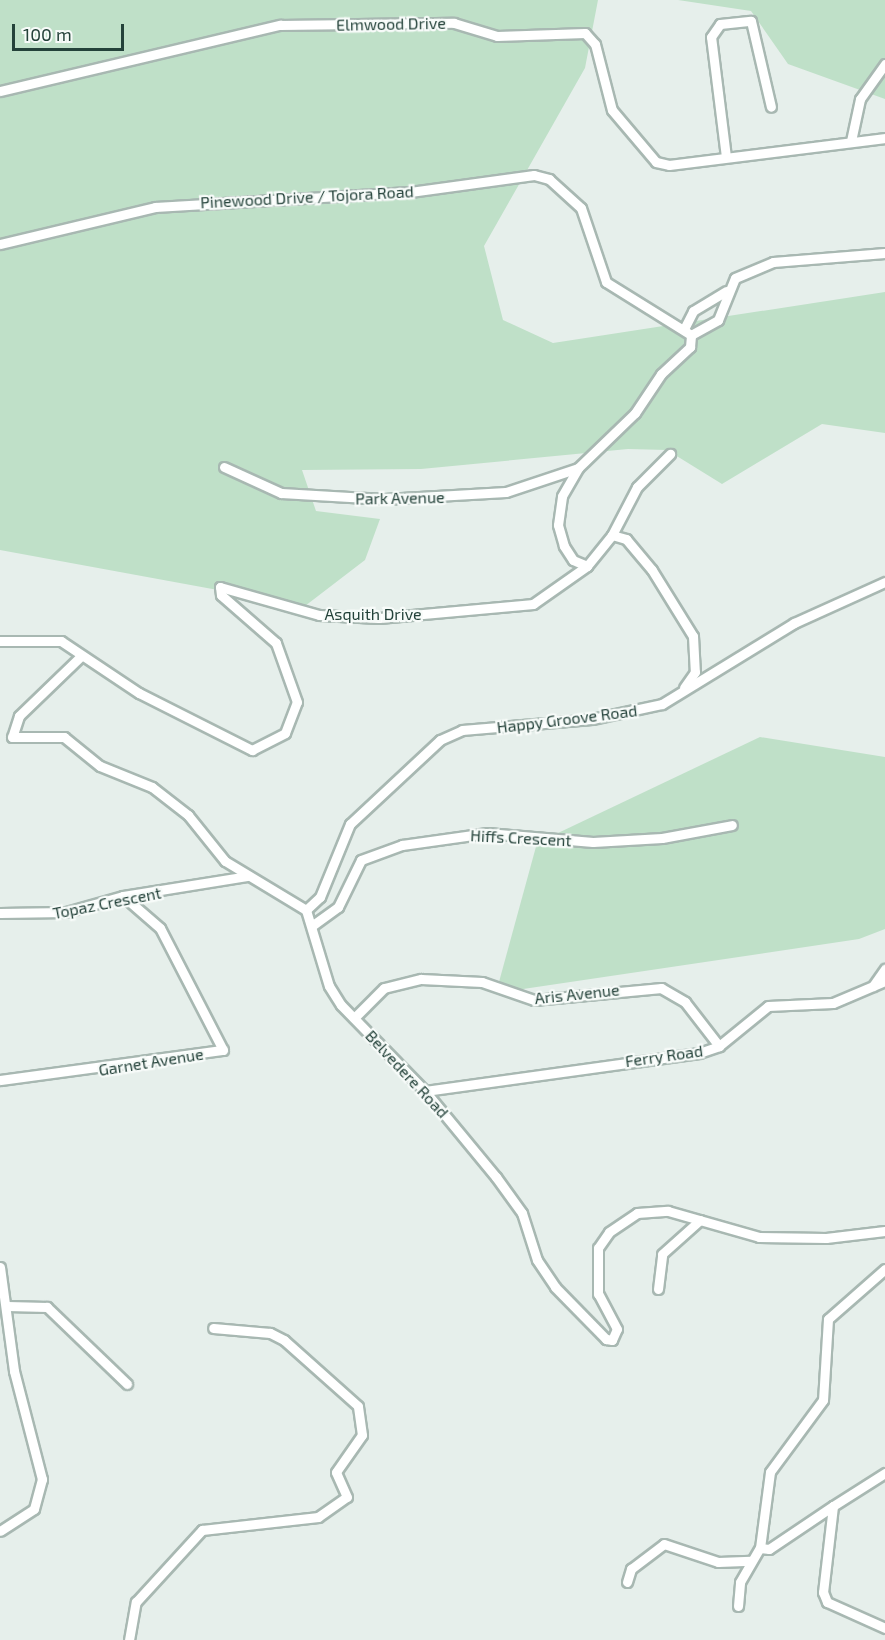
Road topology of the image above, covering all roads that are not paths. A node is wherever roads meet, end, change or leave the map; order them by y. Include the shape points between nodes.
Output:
1 (885, 64) edge
2 (0, 91) edge
3 (771, 107) dead end
4 (885, 138) edge
5 (851, 141) junction
6 (726, 157) junction
7 (0, 244) edge
8 (885, 253) edge
9 (726, 291) junction
10 (685, 327) junction
11 (691, 335) junction
12 (670, 454) dead end
13 (224, 467) dead end
14 (578, 468) junction
15 (612, 535) junction
16 (587, 566) junction
17 (885, 582) edge
18 (0, 641) edge
19 (80, 657) junction
20 (681, 693) junction
21 (732, 825) dead end
22 (248, 876) junction
23 (123, 896) junction
24 (306, 910) junction
25 (0, 913) edge
26 (313, 925) junction
27 (885, 969) edge
28 (885, 981) edge
29 (873, 986) junction
30 (354, 1018) junction
31 (719, 1046) junction
32 (0, 1080) edge
33 (425, 1091) junction
34 (700, 1220) junction
35 (885, 1232) edge
36 (0, 1267) edge
37 (885, 1269) edge
38 (658, 1289) dead end
39 (7, 1306) junction
40 (213, 1328) dead end
41 (127, 1384) dead end
42 (885, 1473) edge
43 (833, 1506) junction
44 (0, 1531) edge
45 (760, 1548) junction
46 (751, 1561) junction
47 (627, 1582) dead end
48 (738, 1606) dead end
49 (885, 1628) edge
50 (129, 1640) edge

1 - 5 street via 860,99
2 - 6 street, Elmwood Drive via 280,26 454,23 496,36 585,33 595,44 612,110 657,162 669,165
3 - 6 street via 755,27 743,18 720,24 711,37
4 - 5 street, Elmwood Drive
5 - 6 street, Elmwood Drive
7 - 10 street, Pinewood Drive / Tojora Road via 155,207 410,192 534,175 549,179 581,208 606,282
8 - 9 street via 773,262 742,272
9 - 10 street via 693,311
9 - 11 street via 718,320
10 - 11 street
11 - 14 street via 690,347 661,374 635,413
12 - 15 street, Asquith Drive via 637,487
13 - 14 street, Park Avenue via 281,493 374,499 506,492
14 - 16 street via 562,496 558,525 573,560
15 - 16 street, Asquith Drive
15 - 20 street via 626,539 652,570 693,636 695,672
16 - 19 street, Asquith Drive via 533,604 379,618 319,615 220,587 221,595 276,643 297,702 285,733 252,750 238,748
17 - 20 street, Happy Groove Road via 794,623
18 - 19 street via 61,641
19 - 22 street via 19,716 12,737 64,737 100,766 152,787 188,815 225,861
20 - 24 street, Happy Groove Road via 632,714 462,730 440,740 350,824 320,897
21 - 26 street, Hiffs Crescent via 650,839 593,842 487,833 402,845 361,860 338,907
22 - 23 street, Topaz Crescent
22 - 24 street
23 - 25 street, Topaz Crescent via 66,912
23 - 32 street, Garnet Avenue via 159,928 223,1050
24 - 26 street, Belvedere Road
26 - 30 street, Belvedere Road via 329,986
27 - 29 street
28 - 29 street, Ferry Road
29 - 31 street, Ferry Road via 833,1003 768,1006
30 - 31 street, Aris Avenue via 384,988 421,980 482,982 534,1000 661,987 686,1002
30 - 33 street, Belvedere Road
31 - 33 street, Ferry Road
33 - 34 street, Belvedere Road via 522,1213 537,1260 555,1287 606,1339 612,1340 617,1329 598,1294 594,1269 609,1232 624,1219 652,1209
34 - 35 street, Belvedere Road via 785,1239
34 - 38 street via 662,1254
36 - 39 street
37 - 45 street via 828,1319 823,1400 770,1472
39 - 41 street via 47,1307
39 - 44 street via 14,1371 42,1479 34,1509
40 - 50 street via 270,1333 284,1340 358,1406 362,1435 336,1476 347,1497 318,1517 202,1530 136,1602
42 - 43 street
43 - 45 street via 769,1549
43 - 49 street via 823,1592 827,1602
45 - 46 street
46 - 47 street via 718,1562 670,1543 638,1563
46 - 48 street via 740,1582

